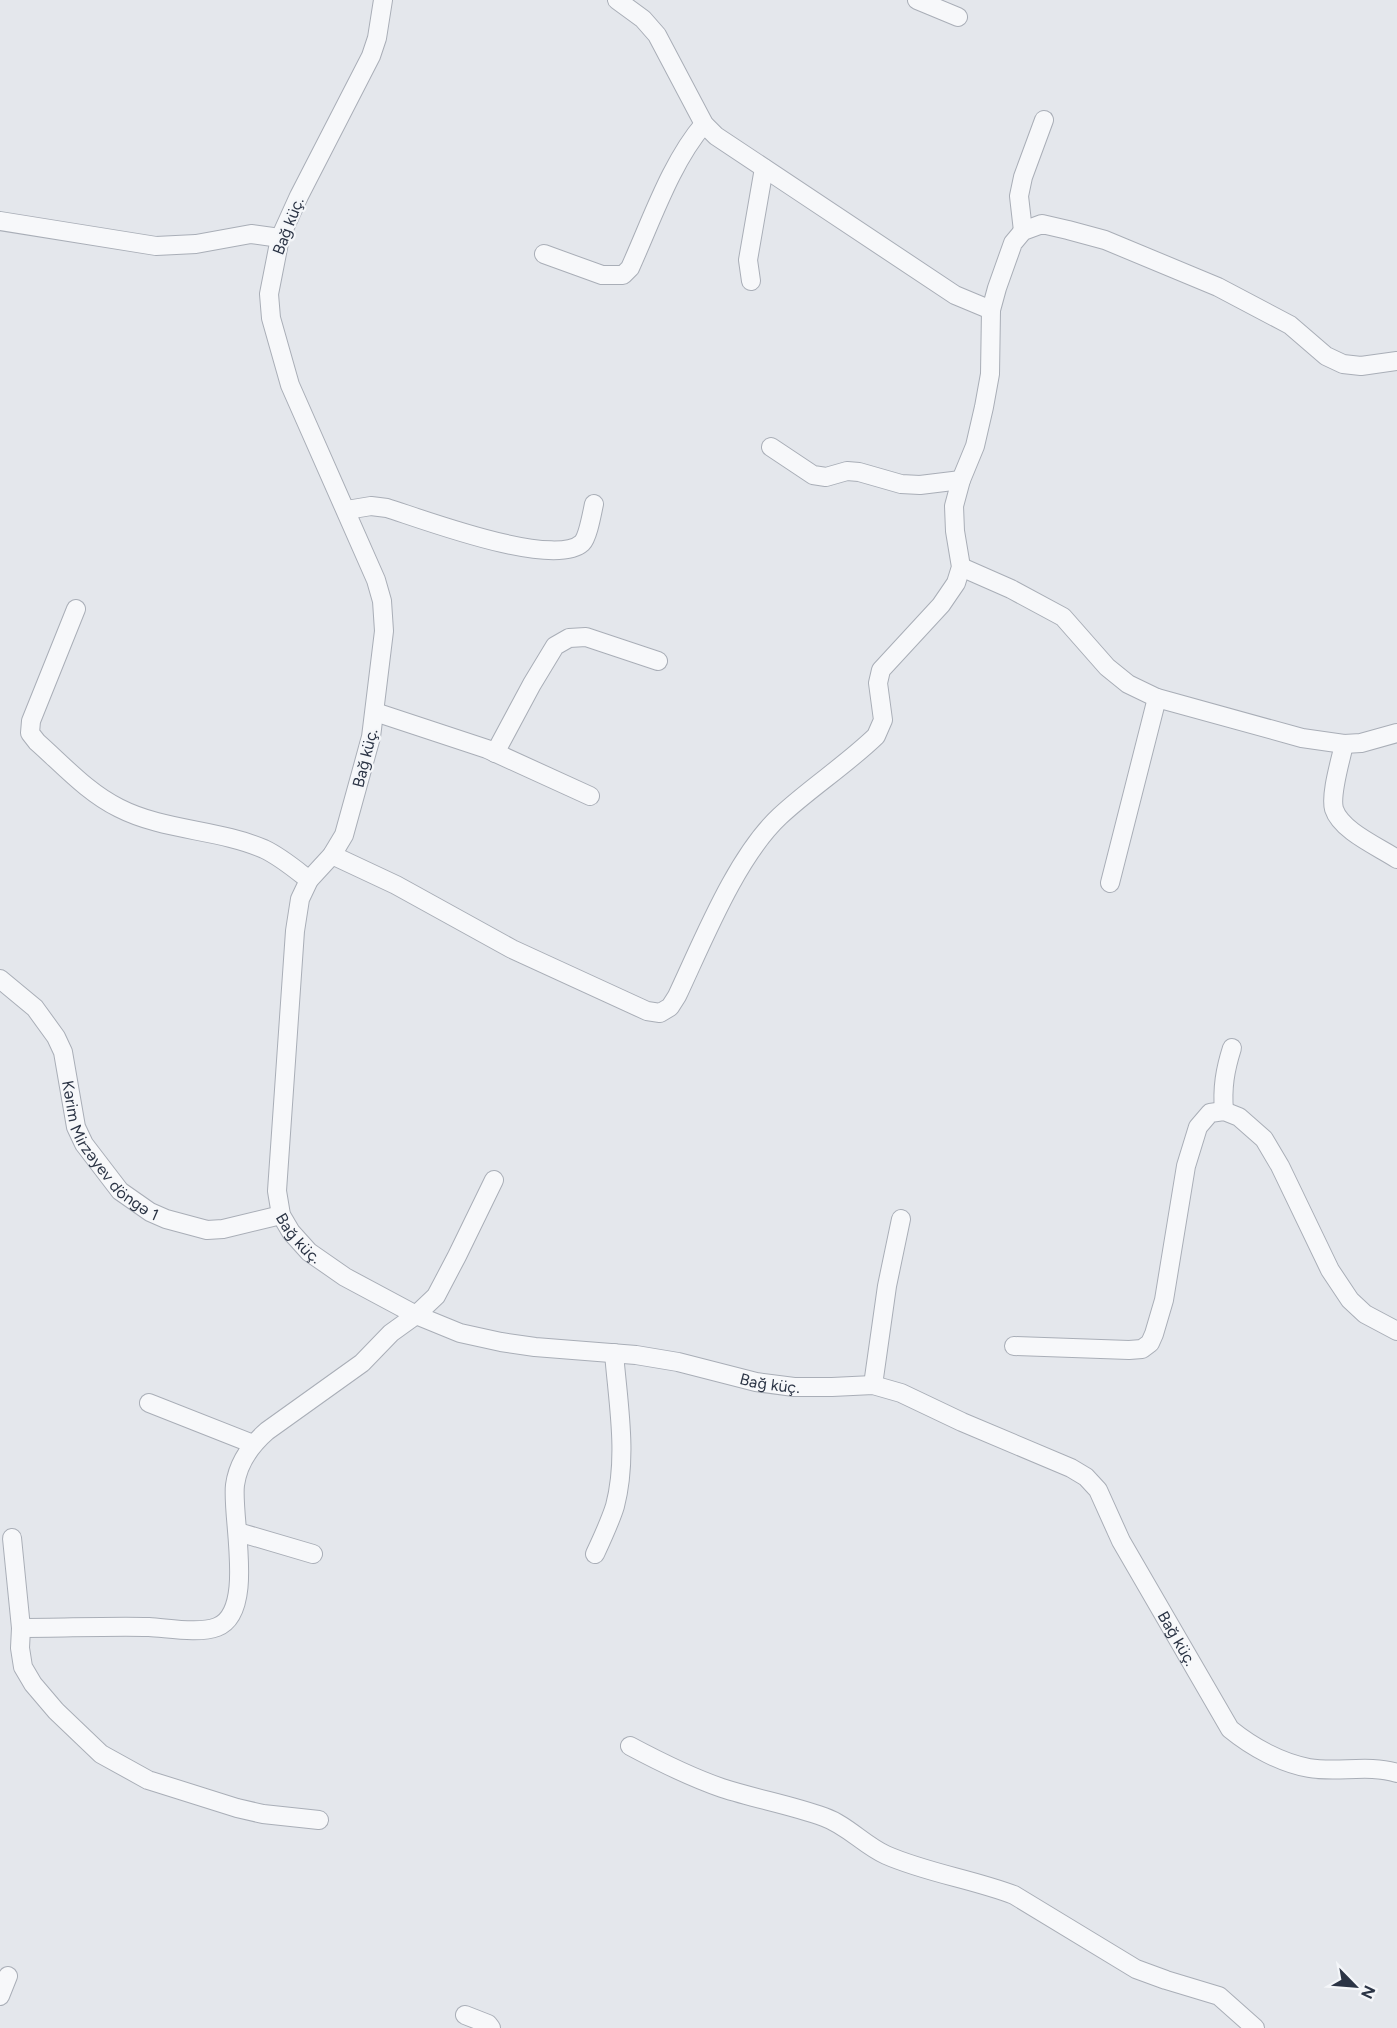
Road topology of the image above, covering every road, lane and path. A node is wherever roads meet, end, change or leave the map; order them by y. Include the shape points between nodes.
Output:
1 (383, 0) edge
2 (617, 0) edge
3 (917, 0) edge
4 (958, 17) dead end
5 (1044, 120) dead end
6 (705, 124) junction
7 (764, 168) junction
8 (0, 221) edge
9 (1023, 231) junction
10 (280, 238) junction
11 (544, 254) dead end
12 (751, 281) dead end
13 (991, 310) junction
14 (1397, 361) edge
15 (771, 447) dead end
16 (961, 480) junction
17 (594, 504) dead end
18 (347, 510) junction
19 (961, 567) junction
20 (76, 609) dead end
21 (658, 661) dead end
22 (1157, 698) junction
23 (375, 712) junction
24 (1397, 733) edge
25 (1344, 744) junction
26 (495, 753) junction
27 (591, 796) dead end
28 (332, 855) junction
29 (1397, 859) edge
30 (309, 880) junction
31 (1110, 883) dead end
32 (0, 979) edge
33 (1232, 1048) dead end
34 (1224, 1111) junction
35 (494, 1180) dead end
36 (281, 1215) junction
37 (901, 1219) dead end
38 (416, 1316) junction
39 (1397, 1331) edge
40 (1014, 1346) dead end
41 (614, 1353) junction
42 (873, 1384) junction
43 (149, 1403) dead end
44 (253, 1444) junction
45 (238, 1532) junction
46 (12, 1538) dead end
47 (314, 1554) dead end
48 (595, 1554) dead end
49 (21, 1628) junction
50 (630, 1746) dead end
51 (1397, 1773) edge
52 (319, 1820) dead end
53 (8, 1976) dead end
54 (0, 1996) edge
55 (465, 2015) dead end
56 (491, 2028) edge
57 (1255, 2028) edge

1 - 10 street, Bağ küç. via 370,56
2 - 6 street via 657,35
3 - 4 street
5 - 9 street via 1019,196
6 - 7 street via 716,136
6 - 11 street via 680,158 630,268 622,275 602,275
7 - 12 street via 748,260
7 - 13 street via 955,295
8 - 10 street via 156,246 196,244 251,234
9 - 13 street via 1013,243
9 - 14 street via 1042,224 1105,240 1218,287 1290,324 1326,356 1343,363 1361,366
10 - 18 street, Bağ küç. via 269,294 271,318 290,385
13 - 16 street via 990,374 975,446
15 - 16 street via 813,475 859,472 901,484
16 - 19 street via 954,506
17 - 18 street via 584,541 572,550 506,545 387,508
18 - 23 street, Bağ küç. via 382,601 384,631
19 - 22 street via 1063,617 1107,667 1128,684
19 - 28 street via 956,583 941,605 881,670 878,682 883,720 876,736 779,817 751,850 677,996 660,1013 647,1011 512,949 396,885
20 - 30 street via 31,721 30,734 93,791 118,808 262,849
21 - 26 street via 586,638 569,638 555,646
22 - 25 street via 1302,738
22 - 31 street
23 - 26 street
23 - 28 street, Bağ küç. via 351,812
24 - 25 street
25 - 29 street via 1334,809 1359,836
26 - 27 street
28 - 30 street, Bağ küç.
30 - 36 street, Bağ küç. via 300,899 295,931 277,1191
32 - 36 street, Kərim Mirzəyev döngə 1 via 35,1008 57,1037 76,1127 84,1144 120,1191 166,1220 207,1230
33 - 34 street via 1222,1089
34 - 39 street via 1239,1117 1264,1139 1330,1270 1350,1300 1365,1314
34 - 40 street via 1210,1113 1198,1127 1192,1143 1164,1300 1150,1343 1142,1349 1129,1350
35 - 38 street via 435,1296
36 - 38 street, Bağ küç. via 309,1252
37 - 42 street
38 - 41 street, Bağ küç. via 460,1333 501,1342
38 - 44 street via 391,1333 362,1363
41 - 42 street, Bağ küç. via 678,1362 756,1382 794,1387
41 - 48 street via 622,1437 619,1482 614,1508
42 - 51 street, Bağ küç. via 1044,1455 1086,1477 1098,1490 1121,1540 1230,1729 1248,1744 1310,1768
43 - 44 street
44 - 45 street via 235,1483
45 - 47 street
45 - 49 street via 238,1592 231,1615 216,1628
46 - 49 street
49 - 52 street via 23,1666 33,1684 101,1754 148,1780 237,1808
50 - 57 street via 722,1788 826,1818 886,1855 1014,1895 1136,1969 1219,1996
53 - 54 street
55 - 56 street

